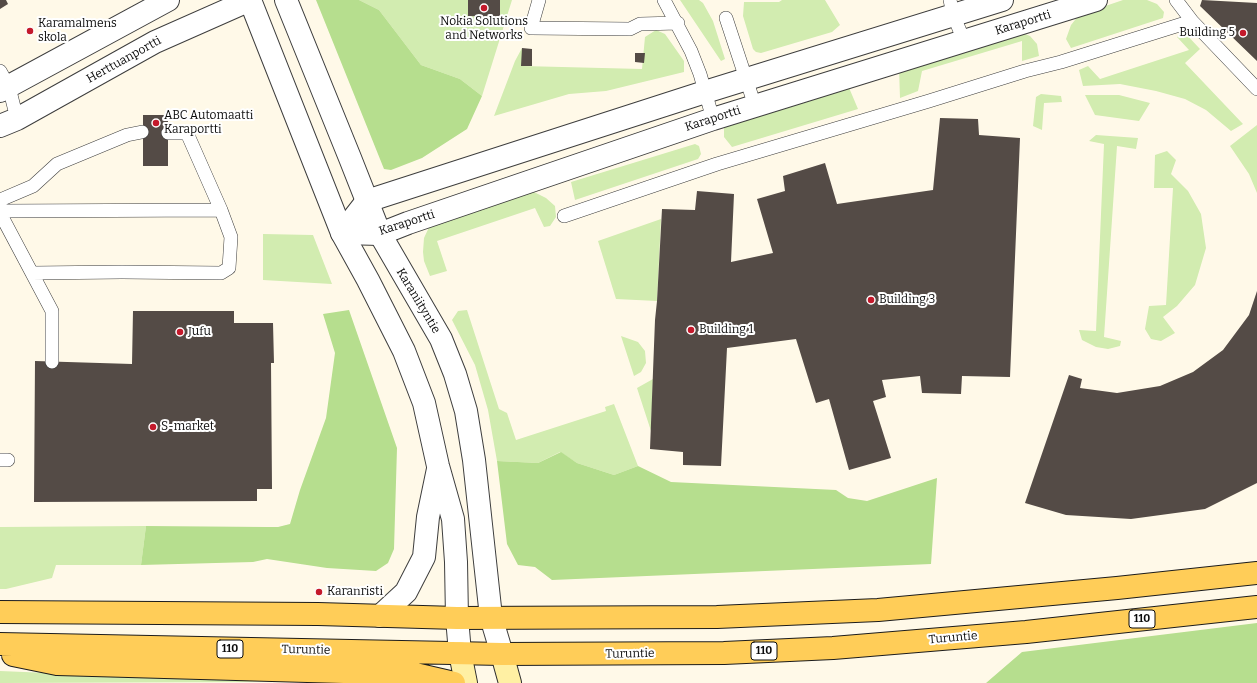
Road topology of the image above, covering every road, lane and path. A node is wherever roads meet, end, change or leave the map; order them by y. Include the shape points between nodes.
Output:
1 (168, 0) edge
2 (250, 0) edge
3 (286, 0) edge
4 (539, 0) edge
5 (664, 0) edge
6 (1002, 0) edge
7 (1096, 0) edge
8 (1176, 0) edge
9 (952, 7) edge
10 (726, 18) dead end
11 (1192, 21) junction
12 (678, 23) junction
13 (964, 41) junction
14 (746, 79) junction
15 (3, 83) edge
16 (1257, 89) edge
17 (705, 92) junction
18 (755, 106) junction
19 (713, 119) junction
20 (9, 123) edge
21 (142, 132) dead end
22 (168, 133) dead end
23 (0, 200) edge
24 (366, 201) junction
25 (221, 210) junction
26 (0, 212) edge
27 (564, 216) dead end
28 (342, 232) junction
29 (380, 234) junction
30 (32, 273) junction
31 (52, 362) dead end
32 (438, 466) junction
33 (1257, 573) edge
34 (1257, 607) edge
35 (0, 612) edge
36 (380, 616) junction
37 (491, 617) junction
38 (457, 618) junction
39 (0, 644) edge
40 (0, 652) edge
41 (460, 653) junction
42 (502, 654) junction
43 (454, 683) edge
44 (466, 683) edge
45 (510, 683) edge

1 - 15 street
2 - 20 street, Herttuanportti via 155,42
2 - 28 street
3 - 24 street, Karaniityntie
4 - 12 lane via 531,28 630,29 640,24
5 - 12 lane
6 - 9 street
7 - 13 street, Karaportti
8 - 11 lane
9 - 13 lane
9 - 14 street
10 - 14 lane
11 - 16 lane
11 - 27 lane via 717,164
12 - 17 lane
13 - 18 street, Karaportti
14 - 17 street
14 - 18 lane
15 - 20 lane
17 - 19 lane
17 - 24 street
18 - 19 street, Karaportti
19 - 29 street, Karaportti
21 - 23 lane via 127,135 57,164 33,186
22 - 25 lane via 187,133
24 - 28 street
24 - 29 street, Karaniityntie
25 - 26 lane
25 - 30 lane via 231,237 229,268 221,273
26 - 30 lane
28 - 29 street, Karaportti
28 - 32 street via 404,351 424,403
29 - 37 street, Karaniityntie via 441,339 456,374 466,411 474,460
30 - 31 lane via 52,311
32 - 36 street via 428,517 424,557 406,592
32 - 38 street via 453,519
33 - 37 main road via 878,610 717,618
34 - 42 main road, Turuntie / 110 via 1026,632 826,648 724,653
35 - 36 main road
36 - 38 main road
37 - 38 main road
37 - 42 street, Karaniityntie
38 - 41 street
39 - 41 main road, Turuntie / 110
40 - 43 main road via 57,664 415,674
41 - 42 main road, Turuntie / 110
41 - 44 main road
42 - 45 main road

